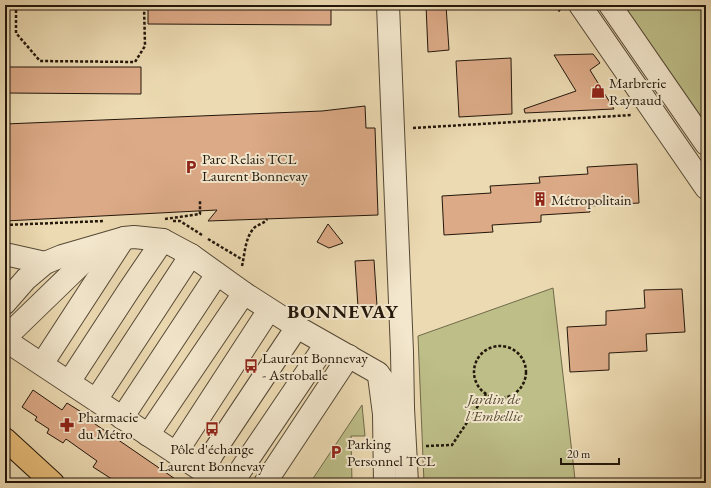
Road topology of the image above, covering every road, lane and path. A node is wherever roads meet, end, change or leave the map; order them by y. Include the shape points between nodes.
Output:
1 (16, 5) edge
2 (144, 5) edge
3 (388, 5) edge
4 (580, 5) edge
5 (610, 5) edge
6 (654, 113) junction
7 (393, 130) junction
8 (706, 144) edge
9 (706, 188) edge
10 (200, 201) dead end
11 (267, 219) dead end
12 (108, 220) dead end
13 (5, 225) edge
14 (163, 227) junction
15 (124, 238) junction
16 (102, 244) junction
17 (5, 254) edge
18 (192, 255) junction
19 (243, 260) junction
20 (45, 263) junction
21 (242, 267) dead end
22 (217, 274) junction
23 (244, 292) junction
24 (5, 303) edge
25 (269, 310) junction
26 (296, 327) junction
27 (5, 339) edge
28 (326, 344) junction
29 (349, 356) junction
30 (42, 364) junction
31 (378, 373) junction
32 (69, 382) junction
33 (486, 394) junction
34 (96, 400) junction
35 (402, 408) junction
36 (122, 418) junction
37 (148, 435) junction
38 (5, 439) edge
39 (423, 446) dead end
40 (176, 453) junction
41 (203, 471) junction
42 (53, 483) edge
43 (221, 483) edge
44 (232, 483) edge
45 (265, 483) edge
46 (385, 483) edge
47 (407, 483) edge

1 - 2 path via 16,33 40,61 135,62 145,46
3 - 7 street
4 - 6 street
5 - 8 street
6 - 7 path
6 - 9 street
7 - 35 street
10 - 14 path via 200,214 166,218
11 - 19 path via 266,222 255,226 247,237
12 - 13 path
14 - 15 street
14 - 18 street
14 - 19 path via 180,221
14 - 32 street via 129,290
15 - 16 street
15 - 30 street
16 - 20 street
16 - 27 street
17 - 20 street
18 - 22 street
18 - 34 street
19 - 21 path
20 - 24 street via 26,279
22 - 23 street
22 - 36 street
23 - 25 street
23 - 37 street
25 - 26 street
25 - 40 street
26 - 28 street
26 - 41 street
27 - 30 street
28 - 29 street
28 - 44 street
29 - 31 street
29 - 45 street
30 - 32 street
31 - 35 street
31 - 46 street via 384,414
32 - 34 street
33 - 33 path via 494,398 503,398 519,391 527,376 527,367 519,352 503,345 486,349 479,355 475,363 475,380
33 - 39 path via 452,445
34 - 36 street
35 - 47 street
36 - 37 street
37 - 40 street
38 - 42 highway
40 - 41 street
41 - 43 street

